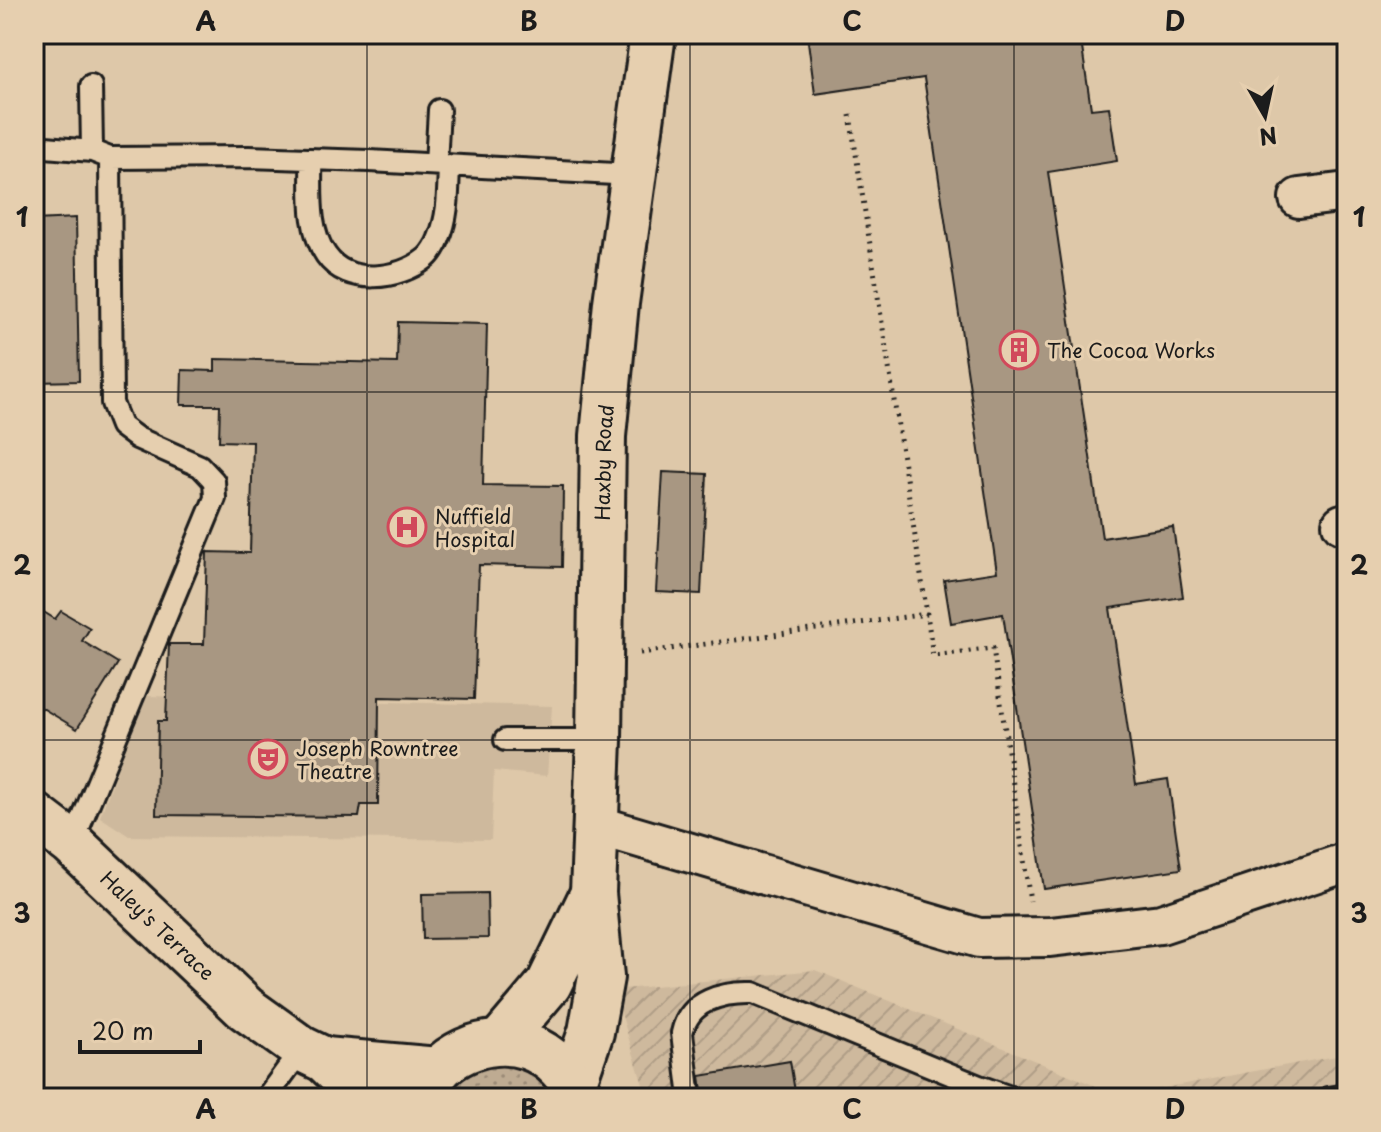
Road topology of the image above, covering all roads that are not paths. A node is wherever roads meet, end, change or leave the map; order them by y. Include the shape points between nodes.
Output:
1 (653, 34) edge
2 (91, 86) dead end
3 (439, 110) dead end
4 (34, 146) edge
5 (101, 154) junction
6 (311, 159) junction
7 (442, 164) junction
8 (634, 175) junction
9 (1347, 192) edge
10 (1299, 198) dead end
11 (505, 740) dead end
12 (599, 740) junction
13 (34, 815) edge
14 (596, 825) junction
15 (72, 844) junction
16 (1347, 862) edge
17 (593, 893) junction
18 (500, 1042) junction
19 (314, 1054) junction
20 (430, 1084) edge
21 (576, 1091) edge
22 (977, 1092) edge
23 (1347, 1095) edge
24 (266, 1098) edge
25 (364, 1098) edge
26 (690, 1098) edge
27 (1013, 1098) edge
28 (1328, 1098) edge

1 - 8 street, Haxby Road
2 - 5 lane
3 - 7 lane
4 - 5 lane
5 - 6 lane
5 - 15 lane via 112,403 121,426 137,438 200,466 214,481 215,498
6 - 7 lane
6 - 7 lane via 318,240 340,270 363,276 389,275 428,257 446,212
7 - 8 lane
8 - 12 street, Haxby Road via 603,436
9 - 10 street
11 - 12 lane
12 - 14 street, Haxby Road
13 - 15 street, Haley's Terrace
14 - 16 street via 979,938 1035,938 1161,924
14 - 17 street, Haxby Road
15 - 19 street, Haley's Terrace via 245,1008
17 - 18 street, Haxby Road via 549,984
17 - 21 street, Haxby Road via 601,977
18 - 20 street via 456,1055
18 - 21 street via 529,1047 554,1061
19 - 20 street
19 - 24 lane
19 - 25 street, Haley's Terrace
22 - 26 lane via 753,993 739,993 715,996 684,1023
22 - 27 lane
23 - 28 lane

